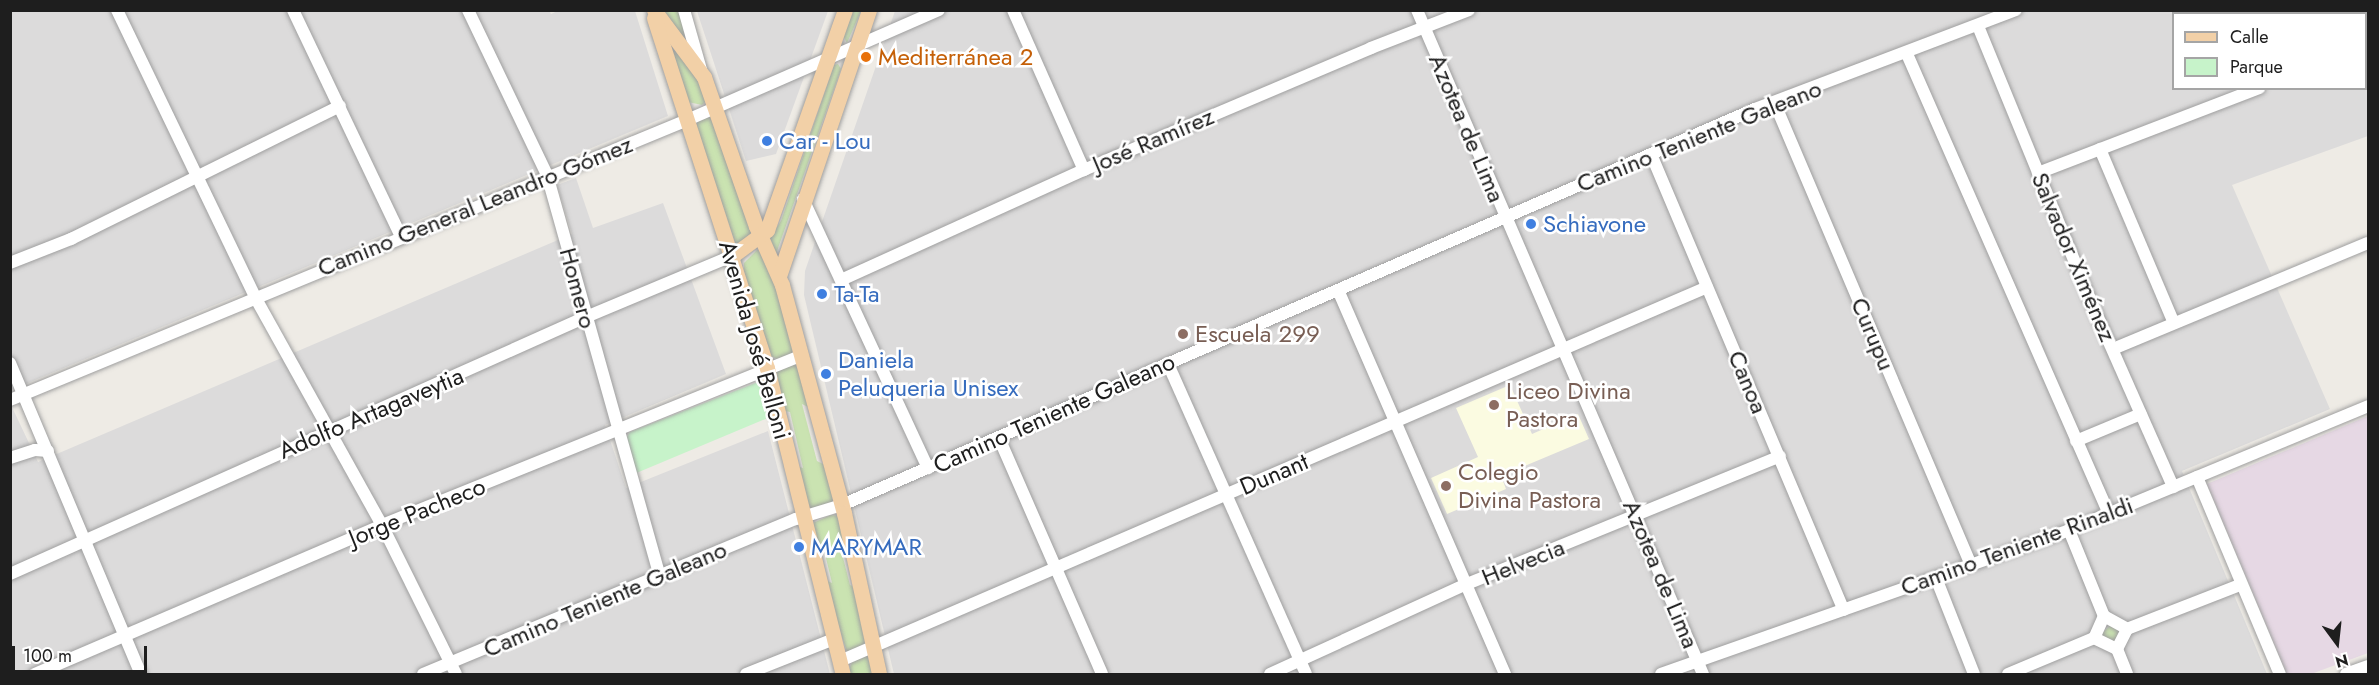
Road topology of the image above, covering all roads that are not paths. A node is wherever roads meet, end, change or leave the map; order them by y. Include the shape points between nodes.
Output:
1 (117, 10) edge
2 (293, 10) edge
3 (468, 10) edge
4 (653, 10) edge
5 (684, 10) edge
6 (845, 10) edge
7 (869, 10) edge
8 (939, 10) edge
9 (1013, 10) edge
10 (1417, 10) edge
11 (1469, 10) edge
12 (2016, 10) edge
13 (1978, 26) junction
14 (1425, 29) junction
15 (857, 46) junction
16 (1907, 54) junction
17 (828, 58) junction
18 (703, 74) junction
19 (2254, 90) edge
20 (1775, 104) junction
21 (340, 106) junction
22 (714, 108) junction
23 (686, 120) junction
24 (2100, 149) junction
25 (1652, 154) junction
26 (1084, 170) junction
27 (2038, 173) junction
28 (547, 175) junction
29 (196, 176) junction
30 (803, 199) junction
31 (1506, 216) junction
32 (400, 236) junction
33 (762, 237) junction
34 (2368, 243) edge
35 (732, 256) junction
36 (10, 263) edge
37 (779, 276) junction
38 (841, 280) junction
39 (1707, 287) junction
40 (1338, 290) junction
41 (255, 297) junction
42 (586, 317) junction
43 (2174, 323) junction
44 (2114, 349) junction
45 (1564, 350) junction
46 (802, 356) junction
47 (10, 363) edge
48 (1168, 364) junction
49 (767, 368) junction
50 (24, 394) junction
51 (10, 400) edge
52 (2368, 406) edge
53 (2141, 414) junction
54 (1396, 421) junction
55 (618, 428) junction
56 (329, 432) junction
57 (999, 438) junction
58 (2076, 441) junction
59 (48, 451) junction
60 (1780, 456) junction
61 (10, 458) edge
62 (928, 468) junction
63 (2198, 477) junction
64 (2173, 487) junction
65 (1228, 494) junction
66 (842, 505) junction
67 (2109, 514) junction
68 (804, 517) junction
69 (1636, 517) junction
70 (382, 525) junction
71 (2068, 530) junction
72 (84, 540) junction
73 (1971, 565) junction
74 (1057, 568) junction
75 (10, 574) edge
76 (660, 577) junction
77 (1936, 578) junction
78 (1467, 584) junction
79 (2240, 585) junction
80 (1844, 610) junction
81 (2104, 616) junction
82 (2127, 628) junction
83 (125, 636) junction
84 (2094, 638) junction
85 (834, 639) junction
86 (875, 646) junction
87 (2117, 649) junction
88 (1300, 661) junction
89 (1698, 661) junction
90 (2368, 666) edge
91 (842, 668) edge
92 (454, 669) edge
93 (2346, 674) edge
94 (35, 675) edge
95 (141, 675) edge
96 (423, 675) edge
97 (746, 675) edge
98 (879, 675) edge
99 (1102, 675) edge
100 (1270, 675) edge
101 (1306, 675) edge
102 (1504, 675) edge
103 (1661, 675) edge
104 (1703, 675) edge
105 (1974, 675) edge
106 (2008, 675) edge
107 (2127, 675) edge
108 (2280, 675) edge

1 - 29 street
2 - 21 street
3 - 28 street, Homero
4 - 18 main road, Avenida José Belloni
4 - 23 main road, Avenida José Belloni via 654,27
5 - 18 street, Avenida José Belloni
6 - 17 main road
7 - 15 main road
8 - 15 street, Camino General Leandro Gómez
9 - 26 street
10 - 14 street, Azotea de Lima
11 - 14 street, José Ramírez
12 - 13 street, Camino Teniente Galeano
13 - 16 street, Camino Teniente Galeano
13 - 27 street, Salvador Ximénez
14 - 26 street, José Ramírez via 1371,48
14 - 31 street, Azotea de Lima
15 - 17 street, Camino General Leandro Gómez
15 - 30 main road
16 - 20 street, Camino Teniente Galeano
16 - 58 street
17 - 22 street, Camino General Leandro Gómez
17 - 33 main road
18 - 22 main road, Avenida José Belloni
19 - 24 street
20 - 25 street, Camino Teniente Galeano
20 - 73 street, Curupu
21 - 29 street
21 - 32 street
22 - 23 street, Camino General Leandro Gómez
22 - 33 main road, Avenida José Belloni
23 - 28 street, Camino General Leandro Gómez
23 - 35 main road, Avenida José Belloni
24 - 27 street
24 - 43 street
25 - 31 street, Camino Teniente Galeano
25 - 39 street, Canoa
26 - 38 street, José Ramírez
27 - 44 street, Salvador Ximénez
28 - 32 street, Camino General Leandro Gómez
28 - 42 street, Homero
29 - 36 street via 71,239
29 - 41 street
30 - 37 main road
30 - 38 street
31 - 40 street, Camino Teniente Galeano
31 - 45 street, Azotea de Lima
32 - 41 street, Camino General Leandro Gómez
33 - 35 main road
33 - 37 main road, Avenida José Belloni
34 - 43 street
35 - 42 street, Adolfo Artagaveytia
35 - 49 main road, Avenida José Belloni
37 - 46 main road, Avenida José Belloni
38 - 62 street
39 - 45 street, Dunant
39 - 60 street, Canoa
40 - 48 street, Camino Teniente Galeano
40 - 54 street
41 - 50 street, Camino General Leandro Gómez
41 - 56 street
42 - 55 street, Homero
42 - 56 street, Adolfo Artagaveytia
43 - 44 street
44 - 53 street, Salvador Ximénez
45 - 54 street, Dunant
45 - 69 street, Azotea de Lima
46 - 49 street, Jorge Pacheco
46 - 66 main road, Avenida José Belloni
47 - 50 street
48 - 57 street, Camino Teniente Galeano
48 - 65 street
49 - 55 street, Jorge Pacheco
49 - 68 main road, Avenida José Belloni
50 - 51 street, Camino General Leandro Gómez
50 - 59 street
52 - 63 street, Camino Teniente Rinaldi
53 - 58 street
53 - 64 street, Salvador Ximénez
54 - 65 street, Dunant
54 - 78 street
55 - 70 street, Jorge Pacheco
55 - 76 street, Homero
56 - 70 street
56 - 72 street, Adolfo Artagaveytia
57 - 62 street, Camino Teniente Galeano
57 - 74 street
58 - 67 street
59 - 61 street via 35,450
59 - 72 street
60 - 69 street, Helvecia
60 - 80 street, Canoa
62 - 66 street, Camino Teniente Galeano
63 - 64 street, Camino Teniente Rinaldi
63 - 79 street
64 - 67 street, Camino Teniente Rinaldi
65 - 74 street, Dunant
65 - 88 street
66 - 68 street, Camino Teniente Galeano
66 - 86 main road, Avenida José Belloni
67 - 71 street, Camino Teniente Rinaldi
68 - 76 street, Camino Teniente Galeano
68 - 85 main road, Avenida José Belloni
69 - 78 street, Helvecia
69 - 89 street, Azotea de Lima
70 - 83 street, Jorge Pacheco
70 - 92 street
71 - 73 street, Camino Teniente Rinaldi
71 - 81 street
72 - 75 street, Adolfo Artagaveytia
72 - 83 street
73 - 77 street, Camino Teniente Rinaldi
74 - 86 street, Dunant
74 - 99 street
76 - 92 street, Camino Teniente Galeano
77 - 80 street, Camino Teniente Rinaldi
77 - 105 street
78 - 88 street, Helvecia
78 - 102 street
79 - 82 street
79 - 108 street
80 - 89 street, Camino Teniente Rinaldi
81 - 82 street
81 - 84 street
82 - 87 street
83 - 94 street, Jorge Pacheco
83 - 95 street
84 - 87 street
84 - 106 street
85 - 91 main road, Avenida José Belloni
85 - 97 street
86 - 91 street, Dunant
86 - 98 main road, Avenida José Belloni
87 - 107 street
88 - 100 street, Helvecia
88 - 101 street
89 - 103 street, Camino Teniente Rinaldi
89 - 104 street, Azotea de Lima
90 - 93 street
92 - 96 street, Camino Teniente Galeano

